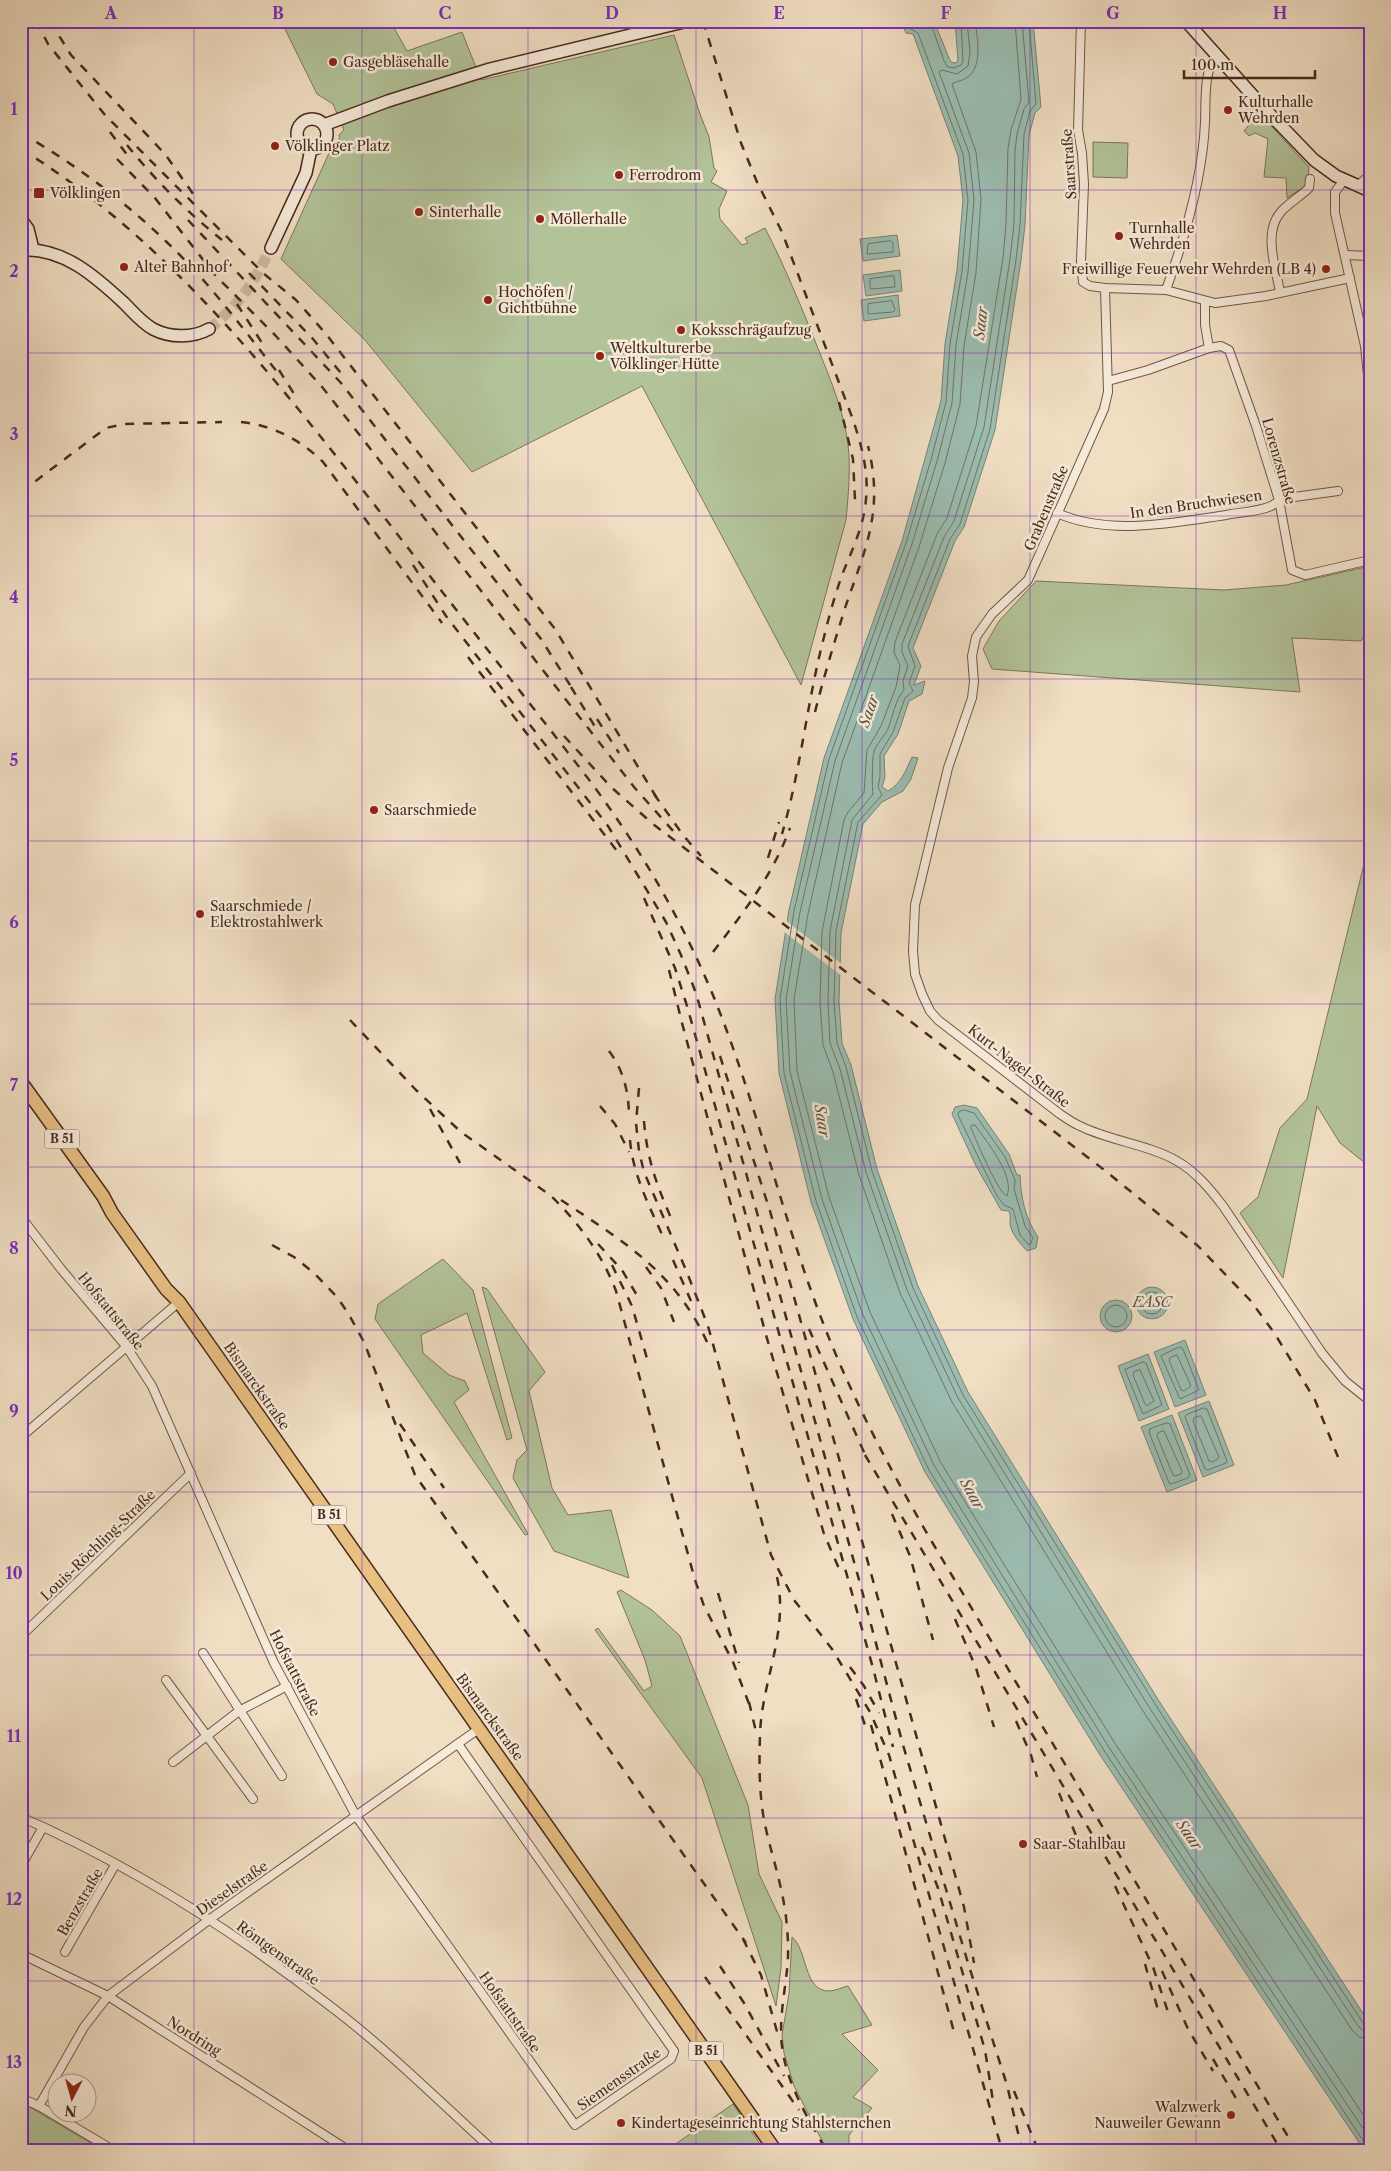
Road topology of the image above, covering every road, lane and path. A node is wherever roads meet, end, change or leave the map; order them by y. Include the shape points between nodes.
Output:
1 (688, 21) edge
2 (1081, 21) edge
3 (1186, 21) edge
4 (1217, 56) junction
5 (324, 125) junction
6 (311, 149) junction
7 (1370, 175) edge
8 (1310, 180) dead end
9 (1344, 180) junction
10 (1357, 186) junction
11 (1370, 191) edge
12 (21, 219) edge
13 (272, 248) tunnel mouth
14 (27, 250) edge
15 (1346, 255) junction
16 (1370, 256) edge
17 (1350, 278) junction
18 (1105, 288) junction
19 (1166, 290) junction
20 (1280, 292) junction
21 (1205, 302) junction
22 (209, 329) tunnel mouth
23 (1368, 345) edge
24 (1209, 348) junction
25 (1108, 380) junction
26 (1370, 394) edge
27 (1338, 491) dead end
28 (1279, 500) junction
29 (1057, 514) junction
30 (1370, 560) edge
31 (980, 628) joint
32 (21, 1082) edge
33 (21, 1217) edge
34 (179, 1302) junction
35 (126, 1346) junction
36 (1370, 1401) edge
37 (21, 1437) edge
38 (191, 1472) junction
39 (21, 1636) edge
40 (203, 1652) dead end
41 (166, 1680) dead end
42 (287, 1686) junction
43 (239, 1711) junction
44 (480, 1728) junction
45 (206, 1735) junction
46 (458, 1744) junction
47 (173, 1762) dead end
48 (282, 1776) dead end
49 (253, 1799) dead end
50 (356, 1816) junction
51 (21, 1817) edge
52 (43, 1827) junction
53 (116, 1865) junction
54 (21, 1866) edge
55 (210, 1919) junction
56 (65, 1952) dead end
57 (21, 1954) edge
58 (108, 1996) junction
59 (21, 2098) edge
60 (39, 2106) junction
61 (575, 2125) joint
62 (113, 2150) edge
63 (348, 2150) edge
64 (493, 2150) edge
65 (775, 2150) edge

1 - 5 main road via 490,69
2 - 18 street, Saarstraße via 1078,130 1084,184 1081,273 1083,282
3 - 4 main road
4 - 9 main road via 1314,160
4 - 19 street via 1209,67 1204,146 1177,261
5 - 6 main road via 327,132 325,141
5 - 6 main road via 310,119 298,127 300,142
6 - 13 main road via 306,173
7 - 10 street
8 - 20 street via 1309,188 1280,212 1274,222 1272,250
9 - 10 main road
9 - 15 street via 1335,192 1335,213
10 - 11 main road
12 - 14 main road via 28,229
14 - 22 main road via 47,252 73,262 153,329 178,335
15 - 16 street
15 - 17 street
17 - 20 street
17 - 23 street
18 - 19 street
18 - 25 street, Grabenstraße
19 - 21 street
20 - 21 street via 1228,302
21 - 24 street
23 - 26 street
24 - 25 street via 1148,370
24 - 28 street, Lorenzstraße via 1221,346 1229,350
25 - 29 street, Grabenstraße via 1104,409
27 - 28 street, In den Bruchwiesen
28 - 29 street, In den Bruchwiesen via 1272,506 1253,510 1130,527 1071,520
28 - 30 street, Lorenzstraße via 1292,570 1305,575
29 - 31 street, Grabenstraße via 1028,580
31 - 36 street, Kurt-Nagel-Straße via 972,656 972,698 948,768 915,905 913,961 930,1011 1060,1114 1080,1126 1159,1153 1192,1172 1223,1206 1322,1353 1344,1381
32 - 34 main road, Bismarckstraße / B 51 via 103,1196 117,1221
33 - 35 street, Hofstattstraße
34 - 35 street
34 - 44 main road, Bismarckstraße / B 51
35 - 37 street
35 - 38 street, Hofstattstraße via 160,1401
38 - 39 street, Louis-Röchling-Straße
38 - 42 street, Hofstattstraße
40 - 43 street
41 - 45 street
42 - 43 street
42 - 50 street, Hofstattstraße
43 - 45 street
43 - 48 street
44 - 46 street, Dieselstraße
44 - 65 main road, Bismarckstraße / B 51
45 - 47 street
45 - 49 street
46 - 50 street, Dieselstraße
46 - 61 street, Siemensstraße via 674,2051 671,2059
50 - 55 street, Dieselstraße
50 - 61 street, Hofstattstraße
51 - 52 street, Röntgenstraße
52 - 53 street, Röntgenstraße
52 - 54 street
53 - 55 street, Röntgenstraße
53 - 56 street, Benzstraße
55 - 58 street, Dieselstraße
55 - 64 street, Röntgenstraße via 335,2009
57 - 58 street, Nordring
58 - 60 street, Dieselstraße via 84,2027
58 - 63 street, Nordring
59 - 60 street
60 - 62 street

